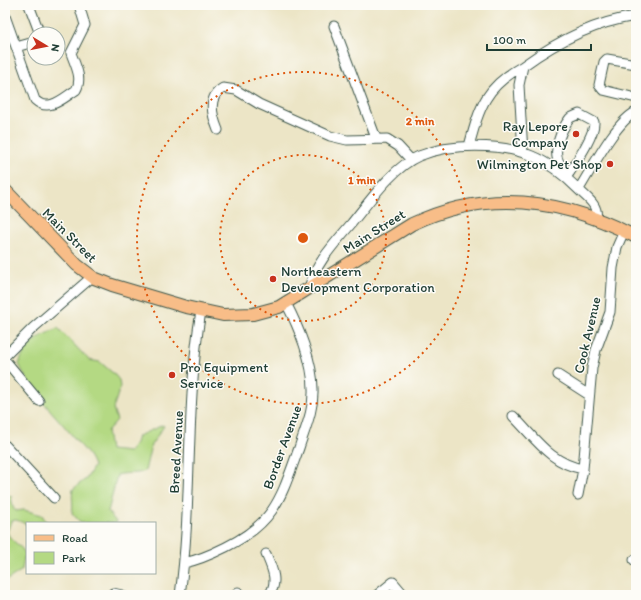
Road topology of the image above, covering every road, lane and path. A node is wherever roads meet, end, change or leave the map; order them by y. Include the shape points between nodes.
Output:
1 (29, 5) edge
2 (79, 5) edge
3 (5, 16) edge
4 (636, 16) edge
5 (37, 26) edge
6 (334, 26) dead end
7 (26, 44) edge
8 (16, 47) junction
9 (636, 64) edge
10 (523, 66) junction
11 (636, 98) edge
12 (636, 112) edge
13 (218, 130) dead end
14 (376, 138) junction
15 (469, 146) junction
16 (523, 153) junction
17 (411, 160) junction
18 (568, 175) junction
19 (579, 189) junction
20 (5, 190) edge
21 (596, 218) junction
22 (624, 231) junction
23 (636, 238) edge
24 (92, 277) junction
25 (309, 289) junction
26 (286, 303) junction
27 (201, 311) junction
28 (5, 356) edge
29 (5, 360) edge
30 (558, 375) dead end
31 (590, 395) junction
32 (39, 401) dead end
33 (513, 416) dead end
34 (5, 445) edge
35 (583, 469) junction
36 (578, 494) dead end
37 (54, 498) dead end
38 (266, 554) dead end
39 (184, 563) junction
40 (113, 593) dead end
41 (122, 595) edge
42 (180, 595) edge
43 (269, 595) edge
44 (377, 595) edge
45 (404, 595) edge

1 - 5 street
2 - 8 street via 85,25 71,53 80,80 76,90 50,106 39,104 35,100
3 - 8 street
4 - 10 street via 592,28 550,47
6 - 14 street
7 - 8 street
9 - 11 street via 607,59 599,85 603,90
10 - 15 street via 505,76 491,90 478,113
10 - 16 street via 519,85
12 - 19 street via 630,115 614,135
13 - 14 street via 212,110 213,100 223,88 236,90 259,104 330,136 348,140
14 - 17 street via 391,141
15 - 16 street via 500,148
15 - 17 street via 425,154
16 - 18 street
17 - 25 street via 388,181 342,235 311,278
18 - 18 street via 594,126 594,122 579,114 570,118 559,141 558,160
18 - 19 street
19 - 21 street via 596,208
20 - 24 main road, Main Street via 77,266
21 - 22 main road, Main Street
21 - 25 main road, Main Street via 552,206 520,202 486,203 456,208 412,224
22 - 23 main road, Main Street
22 - 31 street, Cook Avenue via 617,250 611,282 610,312 595,354
24 - 27 main road, Main Street
24 - 28 street
25 - 26 main road, Main Street
26 - 27 main road, Main Street via 268,311 245,315 222,315
26 - 39 street, Border Avenue via 301,338 311,371 313,399 290,475 264,522 244,537 199,560
27 - 39 street, Breed Avenue via 195,354
29 - 32 street
30 - 31 street
31 - 35 street, Cook Avenue
33 - 35 street via 553,458 565,465
34 - 37 street
35 - 36 street, Cook Avenue
38 - 43 street via 275,580
39 - 42 street, Breed Avenue
40 - 41 street
44 - 45 street via 393,582

